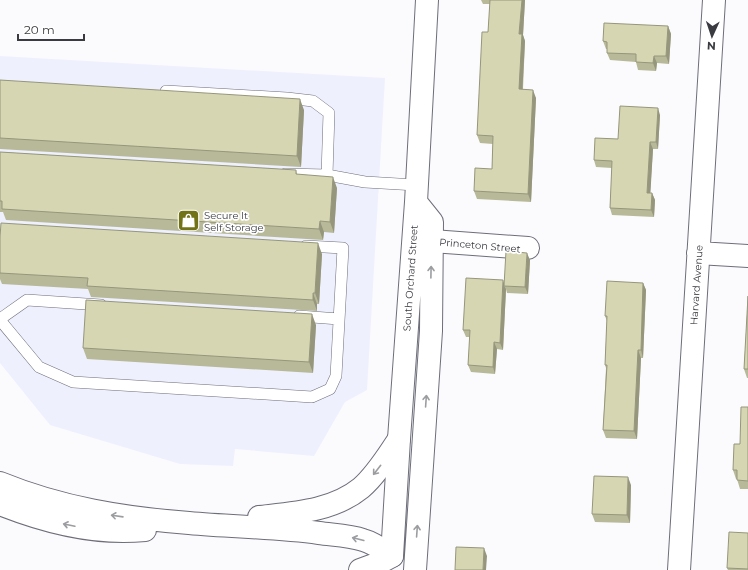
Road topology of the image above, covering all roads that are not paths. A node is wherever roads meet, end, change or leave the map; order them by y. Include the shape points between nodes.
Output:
1 (427, 0) edge
2 (714, 0) edge
3 (152, 90) edge
4 (272, 173) edge
5 (328, 175) junction
6 (416, 194) junction
7 (432, 241) junction
8 (295, 245) edge
9 (528, 248) dead end
10 (698, 253) junction
11 (748, 256) edge
12 (113, 305) edge
13 (292, 316) edge
14 (339, 319) junction
15 (0, 320) edge
16 (399, 438) junction
17 (0, 483) edge
18 (0, 504) edge
19 (190, 523) junction
20 (392, 556) junction
21 (360, 570) edge
22 (415, 570) edge
23 (679, 570) edge

1 - 6 main road, South Orchard Street
2 - 10 main road, Harvard Avenue
3 - 5 lane via 313,101 329,113
4 - 5 lane
5 - 6 lane
6 - 7 main road via 432,222
6 - 16 main road, South Orchard Street
7 - 9 main road, Princeton Street
22 -> 7 main road via 431,330
8 - 14 lane via 343,248
10 - 11 main road
10 - 23 main road, Harvard Avenue
12 - 15 lane via 27,300
13 - 14 lane
14 - 15 lane via 336,376 330,389 312,397 73,382 39,367
16 -> 19 main road via 377,471 347,498 326,506 278,515
16 - 20 main road, South Orchard Street
19 -> 17 main road via 78,509
19 -> 18 main road via 132,532 108,531 44,519
20 -> 19 main road via 377,546 352,537 284,529
20 - 21 main road

